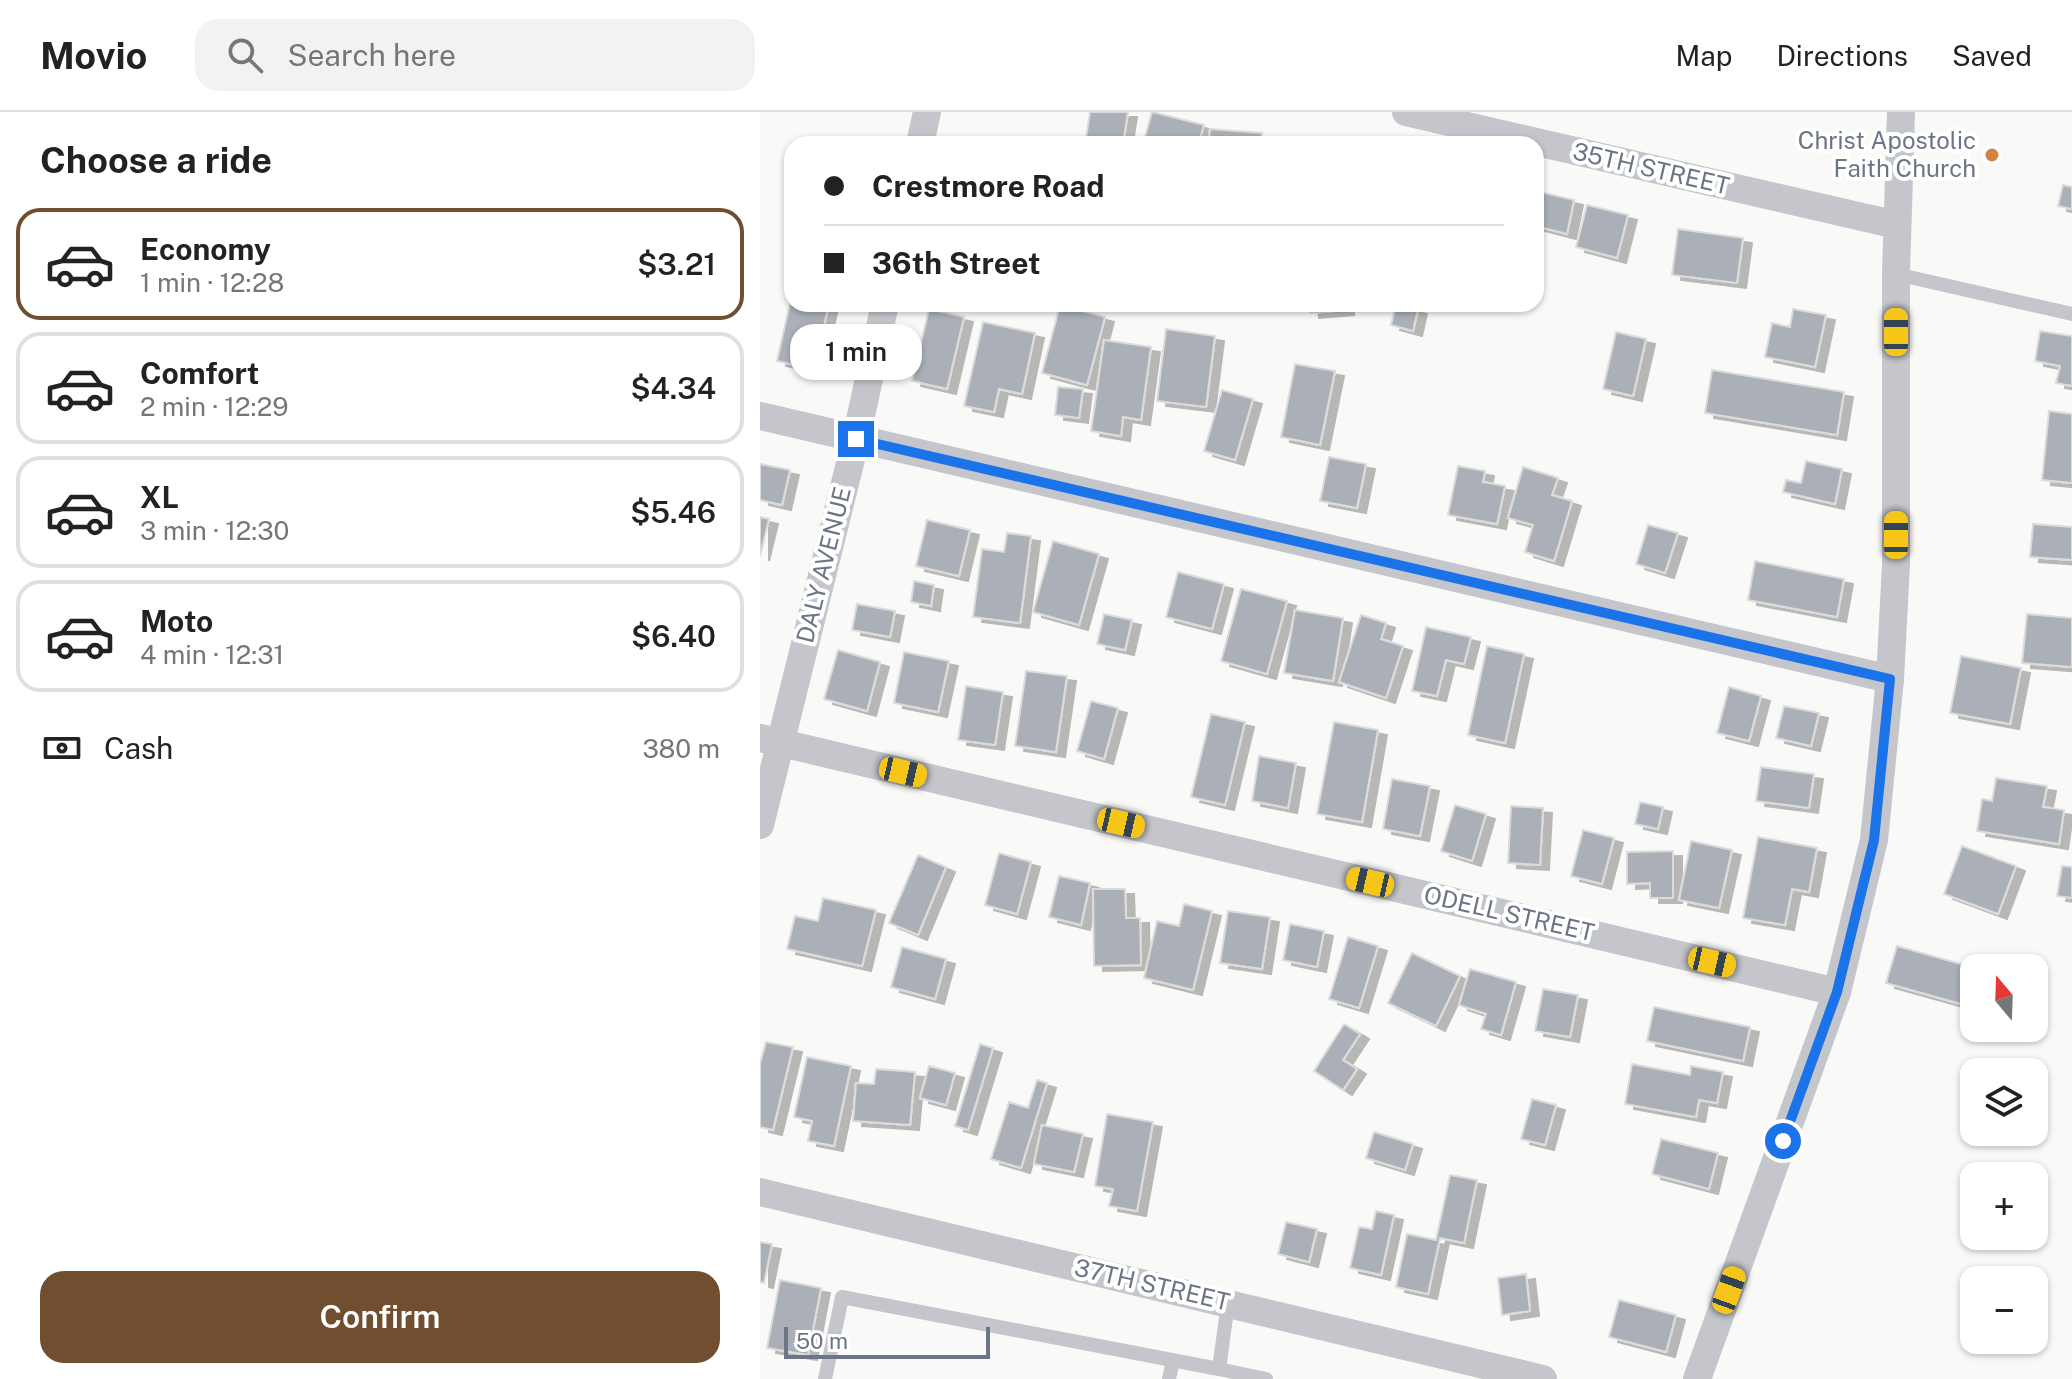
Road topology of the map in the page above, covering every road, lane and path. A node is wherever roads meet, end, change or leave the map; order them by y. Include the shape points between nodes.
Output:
1 (927, 112) edge
2 (1406, 112) edge
3 (1901, 112) edge
4 (922, 136) edge
5 (1510, 136) edge
6 (1544, 144) edge
7 (1897, 225) junction
8 (1896, 274) junction
9 (883, 312) edge
10 (2072, 314) edge
11 (760, 416) edge
12 (856, 439) junction
13 (1890, 679) junction
14 (769, 740) edge
15 (760, 825) edge
16 (1837, 992) junction
17 (760, 1192) edge
18 (1228, 1303) junction
19 (1173, 1361) junction
20 (1219, 1369) junction
21 (825, 1379) edge
22 (1169, 1379) edge
23 (1266, 1379) edge
24 (1543, 1379) edge
25 (1697, 1379) edge

1 - 4 street
2 - 5 street, 35TH STREET
3 - 7 street
6 - 7 street, 35TH STREET
7 - 8 street
8 - 10 lane
8 - 13 street via 1896,564
9 - 12 street, DALY AVENUE
11 - 12 street
12 - 13 street
12 - 14 street, DALY AVENUE
13 - 16 street via 1874,840
14 - 15 street, DALY AVENUE
14 - 16 street, ODELL STREET
16 - 25 street
17 - 18 street, 37TH STREET
18 - 20 lane
18 - 24 street, 37TH STREET
19 - 20 lane
19 - 21 lane via 842,1297
19 - 22 lane
20 - 23 lane

